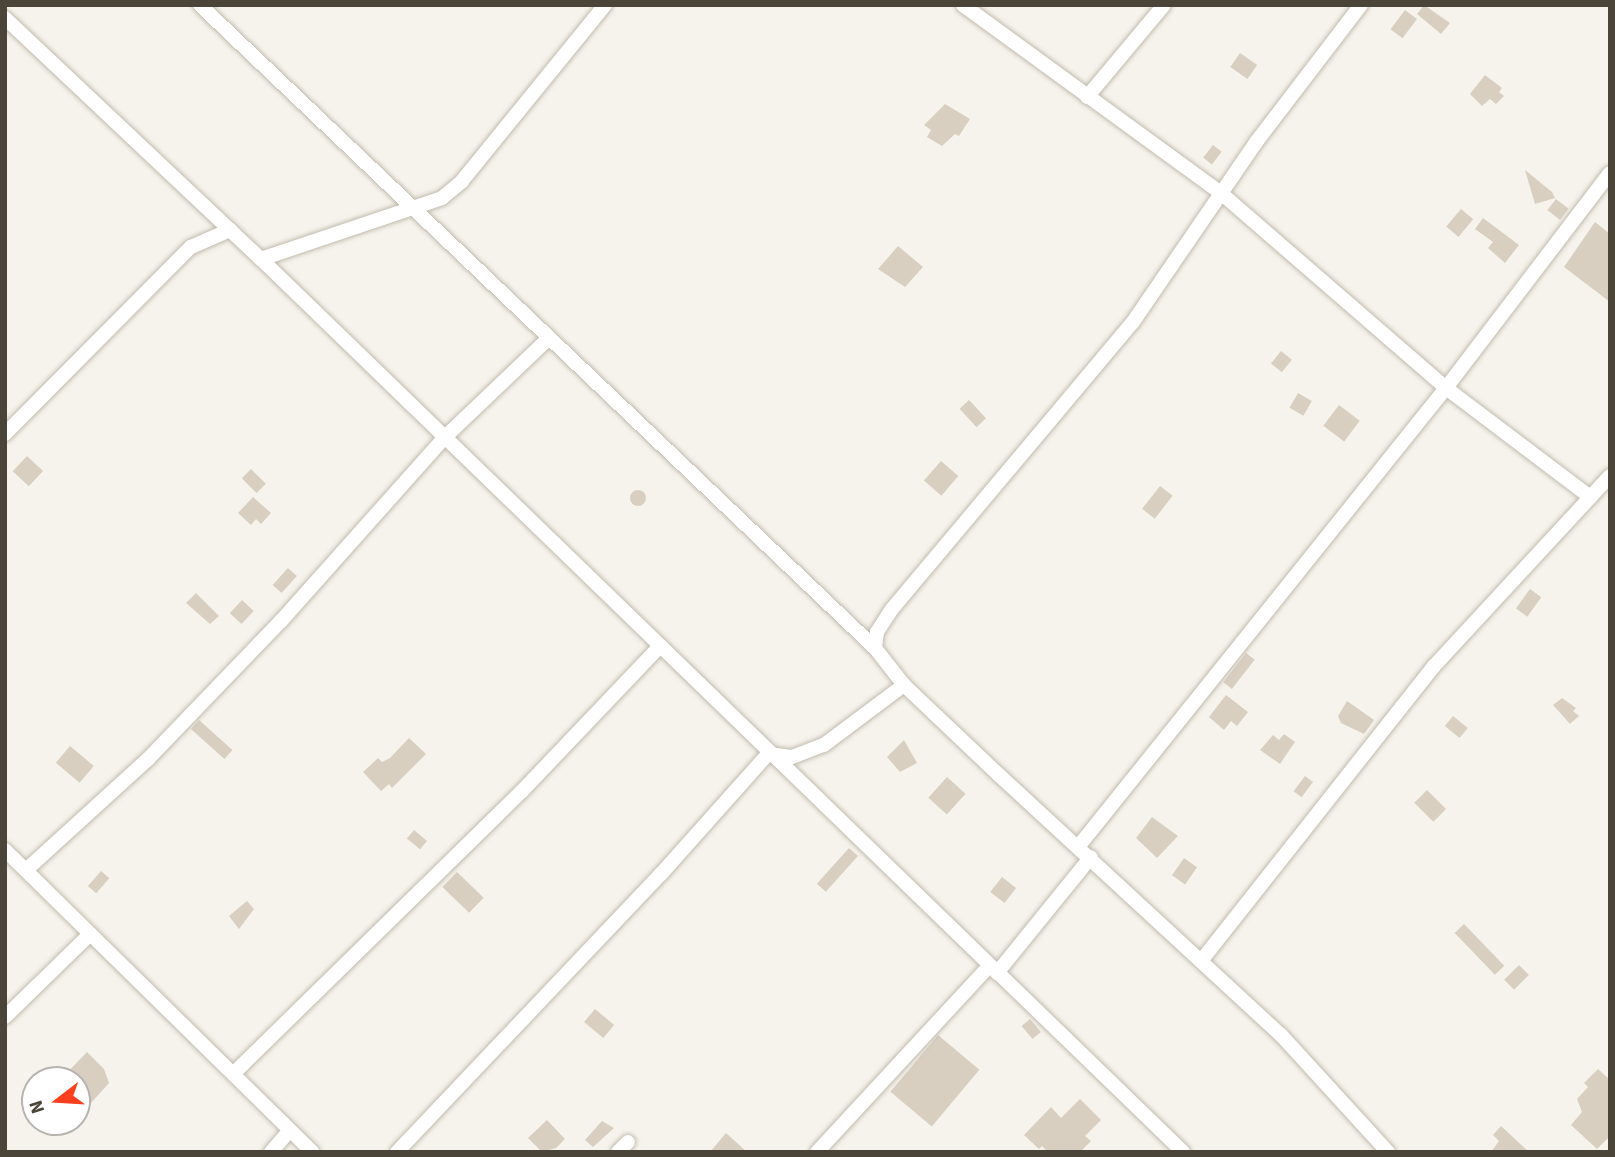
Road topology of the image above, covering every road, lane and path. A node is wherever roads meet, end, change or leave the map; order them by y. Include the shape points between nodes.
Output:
1 (200, 5) edge
2 (605, 5) edge
3 (963, 5) edge
4 (1164, 5) edge
5 (1361, 5) edge
6 (5, 18) edge
7 (1087, 97) junction
8 (1610, 173) edge
9 (1221, 193) junction
10 (415, 209) junction
11 (230, 230) junction
12 (261, 258) junction
13 (549, 338) junction
14 (1446, 388) junction
15 (5, 433) edge
16 (444, 438) junction
17 (1610, 476) edge
18 (1590, 497) junction
19 (659, 647) junction
20 (874, 648) junction
21 (904, 685) junction
22 (768, 754) junction
23 (1078, 847) junction
24 (5, 850) edge
25 (1091, 858) junction
26 (26, 870) junction
27 (90, 934) junction
28 (1201, 961) junction
29 (993, 969) junction
30 (5, 1017) edge
31 (234, 1073) junction
32 (289, 1131) junction
33 (271, 1152) edge
34 (312, 1152) edge
35 (397, 1152) edge
36 (817, 1152) edge
37 (1183, 1152) edge
38 (1388, 1152) edge

1 - 10 street
2 - 10 street via 462,181 442,198
3 - 7 street
4 - 7 street
5 - 9 street
6 - 11 street
7 - 9 street
8 - 14 street
9 - 14 street
9 - 20 street via 1133,322 892,609 877,632
10 - 12 street
10 - 13 street
11 - 12 street
11 - 15 street via 191,247
12 - 16 street
13 - 16 street
13 - 20 street
14 - 18 street
14 - 23 street
16 - 19 street
16 - 26 street via 281,621 148,759
17 - 18 street
18 - 28 street via 1434,666
19 - 22 street
19 - 31 street via 522,791
20 - 21 street
21 - 22 street via 824,745 792,757
21 - 23 street
22 - 29 street
22 - 35 street via 661,874
23 - 25 street
24 - 26 street
25 - 28 street
25 - 29 street
26 - 27 street
27 - 30 street
27 - 31 street via 206,1051
28 - 38 street via 1281,1035
29 - 36 street
29 - 37 street
31 - 32 street
32 - 33 street
32 - 34 street

